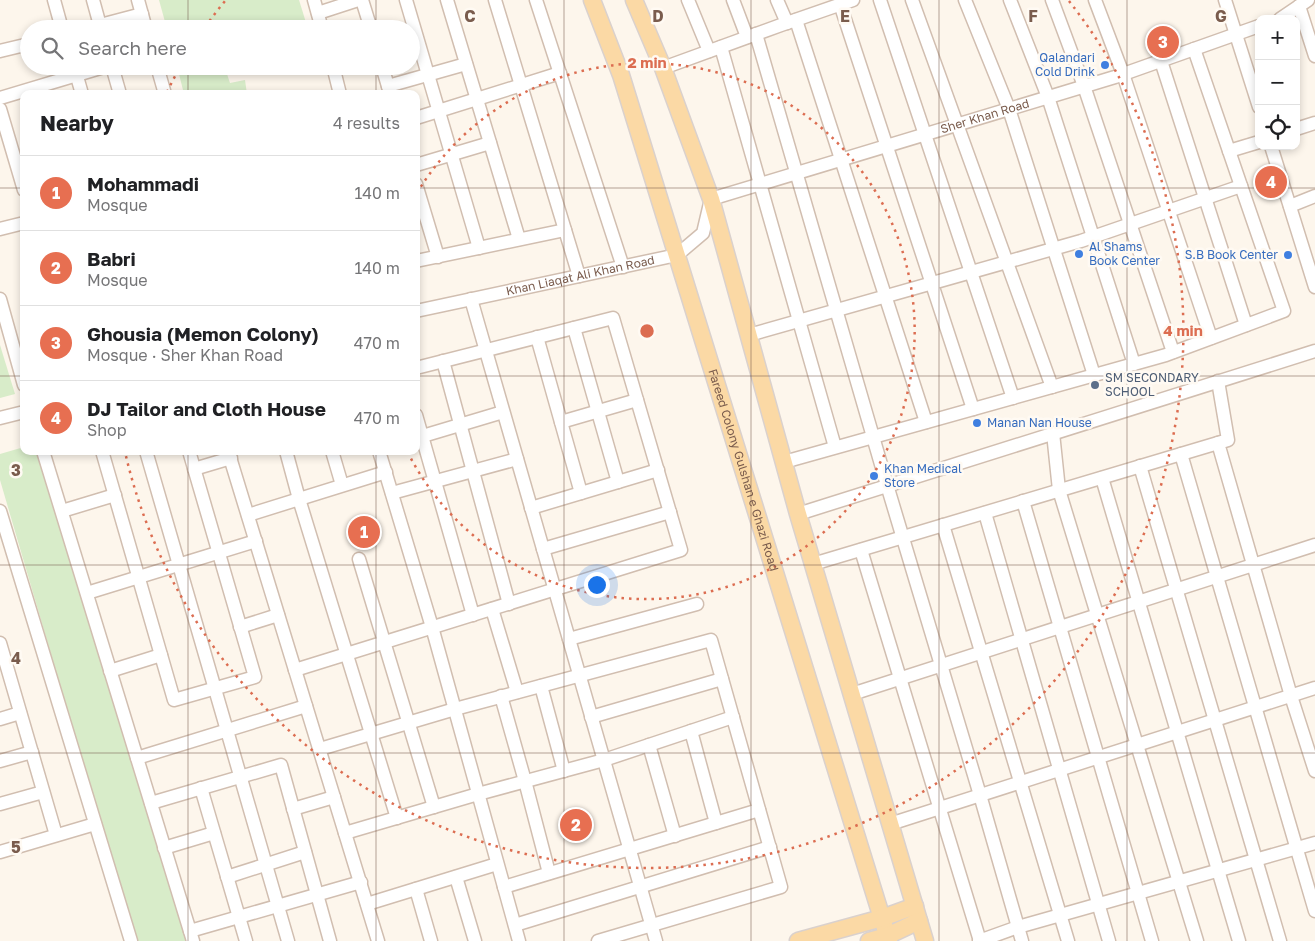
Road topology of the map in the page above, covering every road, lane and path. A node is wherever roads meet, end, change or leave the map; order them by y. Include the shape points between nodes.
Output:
1 (54, 0) edge
2 (93, 0) edge
3 (138, 0) edge
4 (358, 0) edge
5 (362, 0) edge
6 (406, 0) edge
7 (447, 0) edge
8 (495, 0) edge
9 (536, 0) edge
10 (592, 0) edge
11 (634, 0) edge
12 (688, 0) edge
13 (733, 0) edge
14 (777, 0) edge
15 (853, 0) edge
16 (880, 0) edge
17 (912, 0) edge
18 (965, 0) edge
19 (1010, 0) edge
20 (1052, 0) edge
21 (1095, 0) edge
22 (1225, 0) edge
23 (1303, 3) edge
24 (840, 4) junction
25 (822, 5) edge
26 (316, 6) edge
27 (142, 14) junction
28 (1286, 15) edge
29 (60, 20) edge
30 (98, 20) edge
31 (123, 20) edge
32 (144, 20) edge
33 (320, 20) edge
34 (368, 20) edge
35 (412, 20) edge
36 (791, 21) junction
37 (1255, 27) edge
38 (1236, 34) junction
39 (752, 36) junction
40 (20, 46) edge
41 (420, 48) edge
42 (715, 49) junction
43 (1194, 49) junction
44 (0, 51) edge
45 (1315, 56) edge
46 (1161, 61) junction
47 (466, 64) junction
48 (663, 68) junction
49 (560, 73) junction
50 (1123, 74) junction
51 (67, 75) edge
52 (76, 75) edge
53 (115, 75) edge
54 (159, 75) edge
55 (335, 75) edge
56 (385, 75) edge
57 (428, 75) junction
58 (521, 86) junction
59 (1084, 86) junction
60 (35, 90) edge
61 (81, 90) edge
62 (119, 90) edge
63 (163, 90) edge
64 (339, 90) edge
65 (389, 90) edge
66 (20, 94) edge
67 (1048, 97) junction
68 (0, 98) edge
69 (477, 99) junction
70 (1258, 105) edge
71 (0, 109) edge
72 (1009, 109) junction
73 (439, 111) junction
74 (420, 117) edge
75 (1315, 123) edge
76 (957, 124) junction
77 (1300, 128) edge
78 (925, 134) junction
79 (490, 142) junction
80 (1255, 143) edge
81 (886, 146) junction
82 (1272, 150) edge
83 (1229, 152) junction
84 (452, 154) junction
85 (841, 160) junction
86 (420, 164) edge
87 (797, 173) junction
88 (20, 176) edge
89 (760, 184) junction
90 (1241, 186) junction
91 (1315, 196) edge
92 (420, 197) edge
93 (1205, 198) junction
94 (711, 199) junction
95 (1290, 206) junction
96 (1169, 210) junction
97 (20, 224) edge
98 (1130, 224) junction
99 (0, 229) edge
100 (565, 230) junction
101 (1093, 236) junction
102 (519, 239) junction
103 (479, 248) junction
104 (1053, 248) junction
105 (677, 255) junction
106 (438, 257) junction
107 (420, 260) edge
108 (1007, 262) junction
109 (624, 266) junction
110 (971, 272) junction
111 (579, 276) junction
112 (931, 283) junction
113 (1315, 287) edge
114 (886, 296) junction
115 (0, 299) edge
116 (471, 299) junction
117 (420, 310) edge
118 (836, 310) junction
119 (799, 320) junction
120 (1246, 325) junction
121 (574, 328) junction
122 (749, 334) junction
123 (537, 337) junction
124 (1211, 338) junction
125 (486, 350) junction
126 (1315, 351) edge
127 (1173, 352) junction
128 (20, 359) edge
129 (443, 361) junction
130 (1134, 364) junction
131 (420, 367) edge
132 (1094, 375) junction
133 (1218, 381) junction
134 (1052, 387) junction
135 (1013, 398) junction
136 (637, 400) junction
137 (973, 409) junction
138 (598, 411) junction
139 (503, 412) junction
140 (20, 413) edge
141 (0, 418) edge
142 (561, 422) junction
143 (926, 422) junction
144 (460, 425) junction
145 (1053, 433) junction
146 (873, 436) junction
147 (420, 437) edge
148 (420, 440) edge
149 (1218, 443) junction
150 (835, 447) junction
151 (1181, 454) junction
152 (45, 455) edge
153 (103, 455) edge
154 (147, 455) edge
155 (190, 455) edge
156 (230, 455) edge
157 (287, 455) edge
158 (333, 455) edge
159 (380, 455) edge
160 (517, 459) junction
161 (784, 462) junction
162 (1140, 466) junction
163 (194, 469) junction
164 (658, 470) junction
165 (473, 471) junction
166 (386, 472) junction
167 (1102, 478) junction
168 (435, 481) junction
169 (618, 482) junction
170 (342, 485) junction
171 (887, 485) junction
172 (1059, 490) junction
173 (392, 493) junction
174 (582, 493) junction
175 (115, 495) junction
176 (300, 499) junction
177 (1023, 502) junction
178 (531, 508) junction
179 (0, 511) edge
180 (62, 511) junction
181 (670, 512) junction
182 (985, 513) junction
183 (798, 514) junction
184 (248, 515) junction
185 (943, 525) junction
186 (903, 537) junction
187 (256, 541) junction
188 (1315, 545) edge
189 (543, 548) junction
190 (861, 550) junction
191 (219, 552) junction
192 (359, 559) dead end
193 (813, 564) junction
194 (178, 565) junction
195 (1252, 565) junction
196 (139, 577) junction
197 (1217, 577) junction
198 (554, 590) junction
199 (1177, 590) junction
200 (87, 593) junction
201 (1139, 602) junction
202 (509, 604) junction
203 (697, 604) dead end
204 (492, 609) junction
205 (278, 615) junction
206 (473, 615) junction
207 (1097, 615) junction
208 (240, 626) junction
209 (432, 627) junction
210 (1060, 627) junction
211 (569, 639) junction
212 (1022, 639) junction
213 (384, 642) junction
214 (0, 643) edge
215 (981, 652) junction
216 (347, 654) junction
217 (161, 655) junction
218 (942, 665) junction
219 (110, 670) junction
220 (296, 670) junction
221 (4, 674) edge
222 (579, 676) junction
223 (900, 678) junction
224 (722, 679) junction
225 (541, 686) junction
226 (1315, 688) edge
227 (215, 689) junction
228 (517, 692) junction
229 (852, 694) junction
230 (501, 696) junction
231 (1291, 696) junction
232 (306, 706) junction
233 (1255, 707) junction
234 (455, 709) junction
235 (20, 713) junction
236 (733, 716) junction
237 (591, 717) junction
238 (0, 719) edge
239 (1215, 720) junction
240 (409, 723) junction
241 (227, 730) junction
242 (691, 731) junction
243 (1177, 732) junction
244 (371, 734) junction
245 (649, 745) junction
246 (1137, 745) junction
247 (320, 750) junction
248 (32, 752) junction
249 (1098, 757) junction
250 (137, 758) junction
251 (604, 760) junction
252 (0, 761) edge
253 (1059, 770) junction
254 (564, 771) junction
255 (1315, 771) edge
256 (241, 776) junction
257 (525, 781) junction
258 (1020, 782) junction
259 (201, 788) junction
260 (43, 792) junction
261 (478, 794) junction
262 (980, 795) junction
263 (334, 797) junction
264 (151, 803) junction
265 (0, 804) edge
266 (434, 807) junction
267 (940, 808) junction
268 (293, 809) junction
269 (759, 810) junction
270 (397, 818) junction
271 (716, 823) junction
272 (95, 824) junction
273 (890, 824) junction
274 (214, 833) junction
275 (345, 833) junction
276 (56, 835) junction
277 (675, 836) junction
278 (1315, 843) edge
279 (770, 847) junction
280 (164, 848) junction
281 (629, 849) junction
282 (1297, 849) junction
283 (0, 852) edge
284 (305, 852) junction
285 (1256, 860) junction
286 (266, 864) junction
287 (497, 864) junction
288 (1218, 871) junction
289 (549, 873) junction
290 (456, 876) junction
291 (227, 877) junction
292 (360, 882) junction
293 (1179, 882) junction
294 (504, 887) junction
295 (640, 887) junction
296 (416, 889) junction
297 (317, 894) junction
298 (1138, 894) junction
299 (367, 904) junction
300 (1098, 905) junction
301 (278, 906) junction
302 (1315, 911) edge
303 (917, 913) junction
304 (1060, 916) junction
305 (238, 917) junction
306 (882, 918) junction
307 (514, 925) junction
308 (651, 926) junction
309 (1018, 927) junction
310 (191, 936) edge
311 (888, 938) edge
312 (131, 941) edge
313 (246, 941) edge
314 (288, 941) edge
315 (330, 941) edge
316 (378, 941) edge
317 (431, 941) edge
318 (475, 941) edge
319 (519, 941) edge
320 (598, 941) edge
321 (656, 941) edge
322 (798, 941) edge
323 (869, 941) edge
324 (925, 941) edge
325 (979, 941) edge
326 (1022, 941) edge
327 (1068, 941) edge
328 (1109, 941) edge
329 (1152, 941) edge
330 (1197, 941) edge
331 (1239, 941) edge
332 (1280, 941) edge

1 - 29 street
2 - 30 street
3 - 27 street
4 - 26 street
5 - 34 street
6 - 35 street
7 - 47 street
8 - 58 street
9 - 49 street
10 - 105 main road, Fareed Colony Gulshan e Ghazi Road via 621,75
11 - 48 main road
12 - 42 street
13 - 39 street
14 - 36 street
15 - 24 street
16 - 78 street
17 - 76 street
18 - 72 street
19 - 67 street
20 - 59 street
21 - 50 street
22 - 38 street
23 - 28 street
23 - 45 street
24 - 25 street
24 - 81 street
25 - 36 street
26 - 33 street
27 - 31 street
27 - 32 street
36 - 39 street
36 - 85 street
37 - 38 street, Sher Khan Road
38 - 43 street, Sher Khan Road
38 - 70 street
39 - 42 street
39 - 87 street
40 - 44 street
41 - 57 street
42 - 48 street
42 - 89 street
43 - 46 street, Sher Khan Road
43 - 83 street
46 - 50 street, Sher Khan Road
46 - 93 street
47 - 57 street
47 - 69 street
48 - 94 main road
49 - 58 street
49 - 109 street
50 - 59 street, Sher Khan Road
50 - 96 street
51 - 60 street
52 - 61 street
53 - 62 street
54 - 63 street
55 - 64 street
56 - 65 street
57 - 65 street
57 - 73 street
58 - 69 street
58 - 100 street
59 - 67 street, Sher Khan Road
59 - 98 street
66 - 68 street
67 - 72 street, Sher Khan Road
67 - 101 street
69 - 73 street
69 - 79 street
71 - 88 street
72 - 76 street, Sher Khan Road
72 - 104 street
73 - 74 street
73 - 84 street
75 - 77 street
76 - 78 street, Sher Khan Road
76 - 108 street
78 - 81 street, Sher Khan Road
78 - 110 street
79 - 84 street
79 - 102 street
80 - 83 street
81 - 85 street, Sher Khan Road
81 - 112 street
82 - 95 street
83 - 90 street
84 - 86 street
84 - 103 street
85 - 87 street, Sher Khan Road
85 - 114 street
87 - 89 street, Sher Khan Road
87 - 118 street
89 - 94 street, Sher Khan Road
89 - 119 street
90 - 93 street
90 - 120 street via 1284,310
91 - 95 street
92 - 106 street
93 - 96 street
93 - 120 street
94 - 105 street, Khan Liaqat Ali Khan Road via 703,233
94 - 122 main road
95 - 113 street
96 - 98 street
96 - 124 street
97 - 99 street
98 - 101 street
98 - 127 street
100 - 102 street
100 - 111 street
101 - 104 street
101 - 130 street
102 - 103 street
103 - 106 street
104 - 108 street
104 - 132 street
105 - 109 street, Khan Liaqat Ali Khan Road
105 - 306 main road, Fareed Colony Gulshan e Ghazi Road
106 - 107 street
108 - 110 street
108 - 134 street
109 - 111 street, Khan Liaqat Ali Khan Road
110 - 112 street
110 - 135 street
111 - 116 street, Khan Liaqat Ali Khan Road
112 - 114 street
112 - 137 street
114 - 118 street
114 - 143 street
115 - 128 street
116 - 117 street, Khan Liaqat Ali Khan Road
116 - 125 street
118 - 119 street
118 - 146 street
119 - 122 street
119 - 150 street
120 - 124 street
121 - 123 street
121 - 136 street via 612,318
121 - 138 street
122 - 161 main road
123 - 125 street
123 - 142 street
124 - 127 street
125 - 129 street
125 - 139 street
126 - 133 street
127 - 130 street
129 - 131 street
129 - 144 street
130 - 132 street
132 - 134 street
133 - 145 street
133 - 149 street via 1228,440
134 - 135 street
135 - 137 street
136 - 138 street
136 - 164 street
137 - 143 street
138 - 142 street
138 - 169 street
139 - 144 street
139 - 160 street
140 - 141 street
142 - 174 street
143 - 146 street
144 - 147 street
144 - 165 street
145 - 171 street
145 - 172 street
146 - 150 street
146 - 171 street
148 - 168 street
149 - 151 street
149 - 195 street
150 - 161 street
151 - 162 street
151 - 197 street
152 - 180 street
153 - 175 street
154 - 194 street
155 - 163 street
156 - 163 street
156 - 184 street
157 - 176 street
158 - 170 street
159 - 166 street
160 - 165 street
160 - 178 street
161 - 183 main road
162 - 167 street
162 - 199 street
163 - 191 street
164 - 169 street
164 - 181 street
165 - 168 street
165 - 202 street
166 - 170 street
166 - 173 street
167 - 172 street
167 - 201 street
168 - 173 street
168 - 206 street
169 - 174 street
170 - 176 street
171 - 183 street
171 - 186 street
172 - 177 street
172 - 207 street
173 - 209 street
174 - 178 street
175 - 180 street
175 - 196 street
176 - 184 street
176 - 216 street
177 - 182 street
177 - 210 street
178 - 189 street
179 - 272 street
180 - 200 street
181 - 189 street
181 - 198 street via 682,550
182 - 185 street
182 - 212 street
183 - 193 main road
184 - 187 street
185 - 186 street
185 - 215 street
186 - 190 street
186 - 218 street
187 - 191 street
187 - 205 street
188 - 195 street
189 - 198 street
190 - 193 street
190 - 223 street
191 - 194 street
191 - 208 street
192 - 213 street
193 - 229 main road
194 - 196 street
194 - 227 street
195 - 197 street
195 - 231 street
196 - 200 street
196 - 217 street
197 - 199 street
197 - 233 street
198 - 202 street
198 - 211 street
199 - 201 street
199 - 239 street
200 - 219 street
201 - 207 street
201 - 243 street
202 - 204 street
203 - 211 street
204 - 206 street
204 - 228 street
205 - 208 street
205 - 220 street
206 - 209 street
207 - 210 street
207 - 246 street
208 - 227 street via 255,677
209 - 213 street
209 - 234 street
210 - 212 street
210 - 249 street
211 - 222 street
212 - 215 street
212 - 253 street
213 - 216 street
213 - 240 street
214 - 221 street
215 - 218 street
215 - 258 street
216 - 220 street
216 - 244 street
217 - 219 street
217 - 227 street via 174,700
218 - 223 street
218 - 262 street
219 - 250 street
220 - 232 street
221 - 235 street
222 - 224 street via 711,640
222 - 225 street
222 - 237 street
223 - 229 street
223 - 267 street
224 - 236 street
224 - 237 street
225 - 228 street
225 - 254 street
226 - 231 street
227 - 241 street
228 - 230 street
229 - 273 main road
230 - 234 street
230 - 257 street
231 - 233 street
231 - 255 street
232 - 241 street
232 - 247 street
233 - 239 street
233 - 282 street
234 - 240 street
234 - 261 street
235 - 238 street
235 - 248 street
236 - 242 street
236 - 269 street
237 - 251 street
239 - 243 street
239 - 285 street
240 - 244 street
240 - 266 street
241 - 250 street
241 - 256 street
242 - 245 street
242 - 271 street
243 - 246 street
243 - 288 street
244 - 247 street
244 - 270 street
245 - 251 street
245 - 277 street
246 - 249 street
246 - 293 street
247 - 263 street
248 - 252 street
248 - 260 street
249 - 253 street
249 - 298 street
250 - 264 street
251 - 254 street
251 - 281 street
253 - 258 street
253 - 300 street
254 - 257 street
256 - 259 street
256 - 268 street via 281,765
256 - 286 street
257 - 261 street
257 - 289 street
258 - 262 street
258 - 304 street
259 - 264 street
259 - 274 street
260 - 265 street
260 - 276 street
261 - 266 street
261 - 287 street
262 - 267 street
262 - 309 street
263 - 268 street
263 - 275 street
264 - 280 street
266 - 270 street
267 - 273 street
267 - 325 street
268 - 284 street
269 - 271 street
269 - 279 street
270 - 275 street
271 - 277 street
272 - 276 street
272 - 312 street
273 - 303 main road
274 - 280 street
274 - 291 street
275 - 292 street
276 - 283 street
277 - 281 street
278 - 282 street
279 - 295 street
279 - 308 street via 781,887
280 - 310 street
281 - 289 street
281 - 295 street
282 - 285 street
282 - 302 street
284 - 286 street
284 - 297 street
285 - 288 street
285 - 332 street
286 - 291 street
286 - 301 street
287 - 290 street
287 - 294 street
288 - 293 street
288 - 331 street
289 - 294 street
290 - 296 street
290 - 318 street
291 - 305 street
292 - 297 street
292 - 299 street
293 - 298 street
293 - 330 street
294 - 307 street
295 - 307 street
295 - 308 street
296 - 299 street
296 - 317 street
297 - 301 street
297 - 315 street
298 - 300 street
298 - 329 street
299 - 316 street
300 - 304 street
300 - 328 street
301 - 305 street
301 - 314 street
303 - 306 main road
303 - 311 main road
303 - 324 main road
304 - 309 street
304 - 327 street
305 - 310 street
305 - 313 street
306 - 311 main road, Fareed Colony Gulshan e Ghazi Road
306 - 322 main road
307 - 319 street
308 - 320 street
308 - 321 street
309 - 325 street
309 - 326 street
311 - 323 main road

